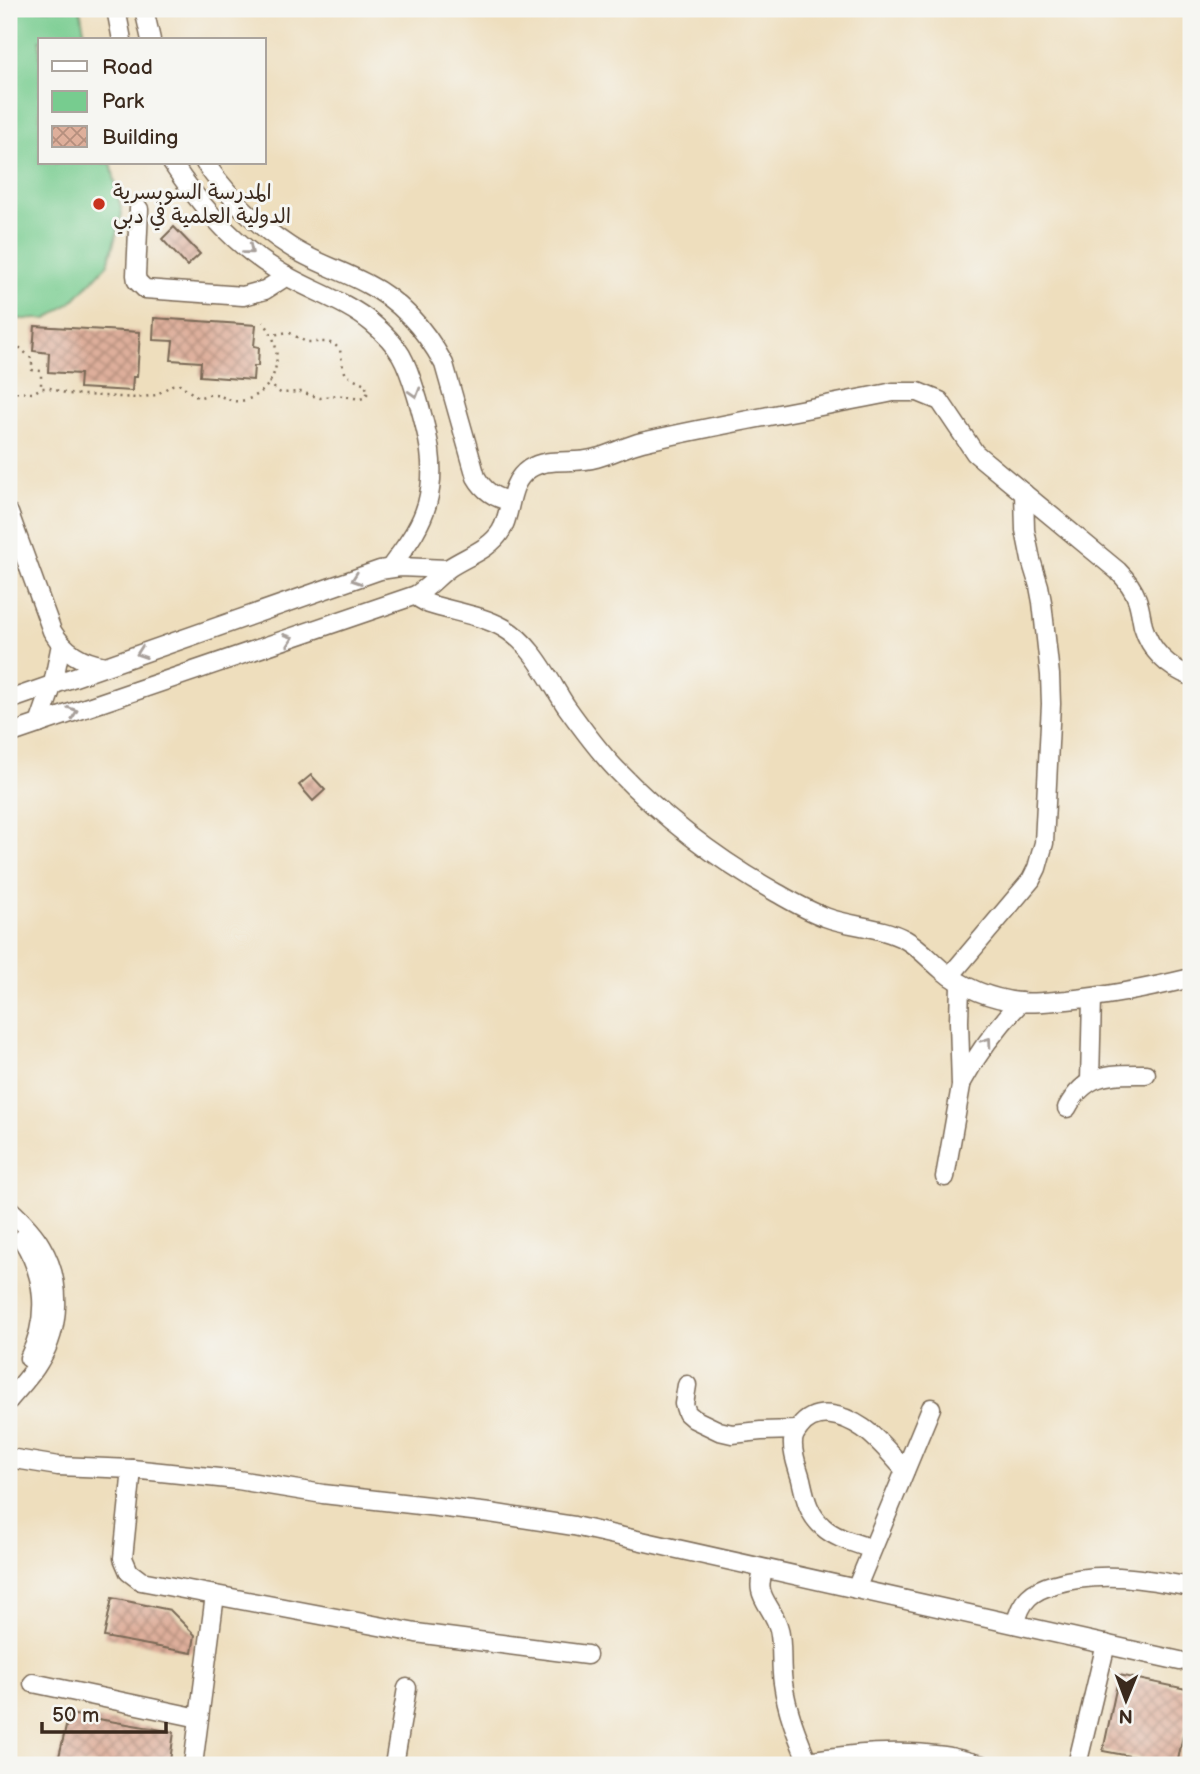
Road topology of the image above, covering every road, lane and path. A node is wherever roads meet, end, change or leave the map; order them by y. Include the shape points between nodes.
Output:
1 (116, 9) edge
2 (144, 9) edge
3 (122, 38) edge
4 (151, 38) edge
5 (173, 164) edge
6 (206, 164) edge
7 (139, 209) dead end
8 (287, 276) junction
9 (263, 322) dead end
10 (273, 335) junction
11 (9, 338) edge
12 (269, 382) junction
13 (41, 388) junction
14 (9, 392) edge
15 (1024, 493) junction
16 (510, 500) junction
17 (9, 513) edge
18 (390, 568) junction
19 (447, 569) junction
20 (416, 595) junction
21 (56, 638) junction
22 (105, 666) junction
23 (1191, 676) edge
24 (53, 684) junction
25 (33, 691) junction
26 (9, 700) edge
27 (39, 724) junction
28 (9, 734) edge
29 (1191, 978) edge
30 (955, 979) junction
31 (1092, 998) junction
32 (1021, 1002) junction
33 (1146, 1074) dead end
34 (1090, 1081) junction
35 (961, 1086) junction
36 (1067, 1108) dead end
37 (944, 1177) dead end
38 (9, 1209) edge
39 (9, 1223) edge
40 (687, 1385) dead end
41 (9, 1386) edge
42 (9, 1400) edge
43 (931, 1408) dead end
44 (797, 1430) junction
45 (9, 1458) edge
46 (132, 1469) junction
47 (905, 1470) junction
48 (872, 1549) junction
49 (765, 1569) junction
50 (1191, 1587) edge
51 (856, 1589) junction
52 (215, 1595) junction
53 (1016, 1624) junction
54 (1106, 1644) junction
55 (587, 1655) dead end
56 (1180, 1661) dead end
57 (33, 1683) dead end
58 (407, 1688) dead end
59 (199, 1718) junction
60 (808, 1763) edge
61 (193, 1765) edge
62 (394, 1765) edge
63 (982, 1765) edge
64 (1077, 1765) edge

1 - 3 street
2 - 4 street
5 -> 8 street via 220,224
6 - 16 street via 232,198 269,232 312,260 384,294 412,318 444,364 476,477 486,491
7 - 8 street via 136,275 145,289 243,296 265,290
8 -> 18 street via 374,324 408,369 429,438 431,487 422,518
9 - 10 path
10 - 12 path via 277,363
10 - 12 path via 288,332 303,342 334,344 346,375 368,390 360,399 320,398 301,392 281,393
11 - 13 path via 32,359 32,370 41,371
12 - 13 path via 258,394 236,402 213,394 198,398 180,384 137,398
13 - 14 path via 33,393
15 - 16 street via 975,453 940,401 906,391 641,443 594,459 537,464 519,479
15 - 23 street via 1118,571 1137,599 1151,645 1165,662
15 - 30 street via 1025,530 1040,586 1051,675 1044,843 1031,880
16 - 19 street via 496,537
17 - 21 street
18 - 19 street
18 -> 22 street
19 - 20 street
27 -> 20 street
20 - 30 street via 429,604 490,621 516,636 612,766 719,857 824,917 898,936
21 - 22 street via 76,657
21 - 24 street
21 - 25 street
22 - 24 street
24 - 25 street
24 - 27 street
25 - 26 street
27 - 28 street
29 - 31 street
30 - 32 street via 992,996
30 - 35 street
31 - 32 street
31 - 34 street
35 -> 32 street via 981,1050
33 - 34 street via 1115,1074
34 - 36 street
35 - 37 street
38 - 42 street via 32,1232 49,1262 56,1305 47,1346
39 - 41 street via 30,1251 43,1296 36,1342
40 - 44 street via 687,1413 719,1431
43 - 47 street
44 - 47 street via 816,1416 842,1417 870,1433
44 - 48 street via 793,1447 810,1512 831,1533
45 - 46 street via 58,1466
46 - 49 street via 550,1522
46 - 52 street via 125,1566 141,1581
47 - 48 street
48 - 51 street
49 - 51 street
49 - 60 street via 761,1592 780,1632 786,1701
50 - 53 street via 1118,1576 1064,1581 1032,1594 1021,1606
51 - 53 street
52 - 55 street via 416,1633
52 - 59 street
53 - 54 street
54 - 56 street
54 - 64 street
57 - 59 street
58 - 62 street
59 - 61 street
60 - 63 street via 897,1753 946,1756

